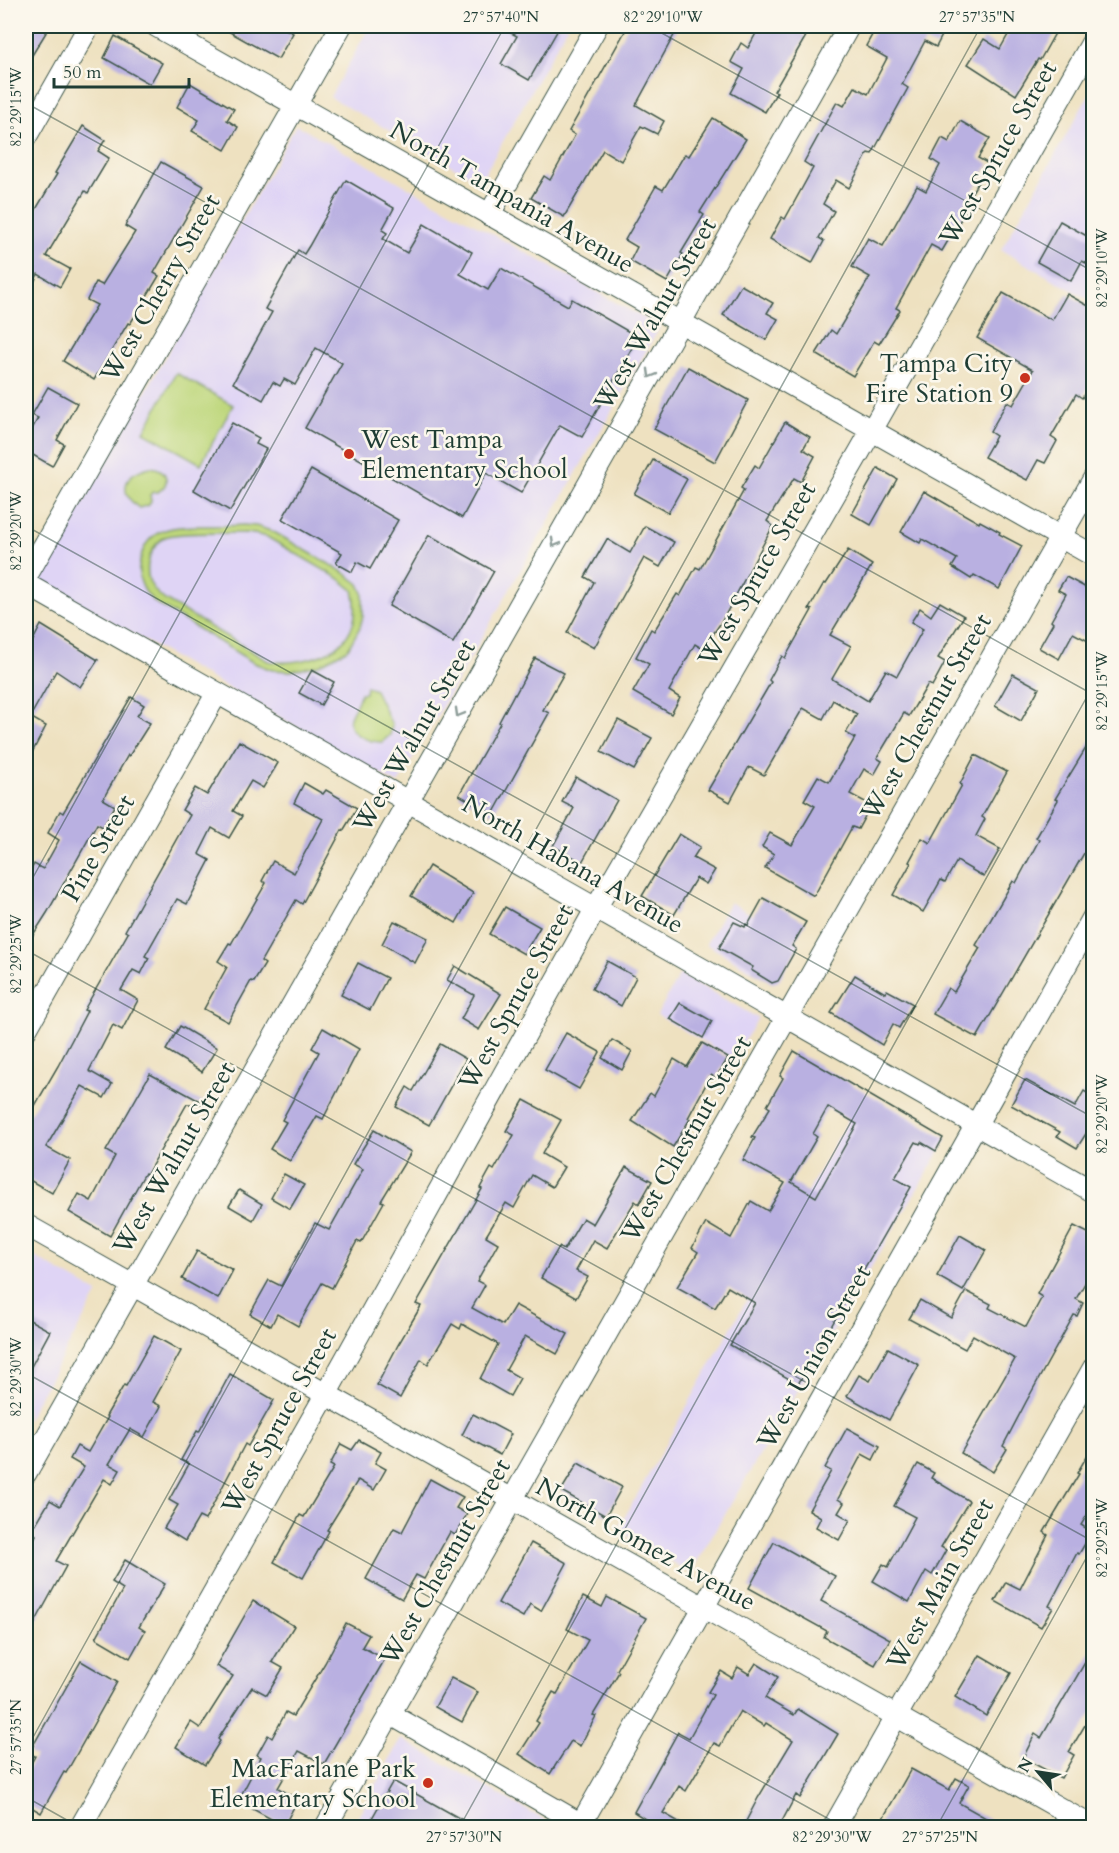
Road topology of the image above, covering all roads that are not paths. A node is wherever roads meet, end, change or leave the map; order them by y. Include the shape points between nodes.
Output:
1 (89, 26) edge
2 (156, 26) edge
3 (341, 26) edge
4 (597, 26) edge
5 (849, 26) edge
6 (1094, 39) edge
7 (296, 106) junction
8 (26, 137) edge
9 (489, 215) junction
10 (680, 323) junction
11 (872, 431) junction
12 (1094, 478) edge
13 (1060, 537) junction
14 (1094, 556) edge
15 (26, 577) edge
16 (26, 584) edge
17 (217, 693) junction
18 (408, 802) junction
19 (596, 908) junction
20 (1094, 915) edge
21 (786, 1017) junction
22 (26, 1030) edge
23 (975, 1124) junction
24 (1094, 1192) edge
25 (26, 1225) edge
26 (133, 1285) junction
27 (1094, 1367) edge
28 (326, 1394) junction
29 (26, 1473) edge
30 (512, 1499) junction
31 (705, 1608) junction
32 (390, 1714) junction
33 (897, 1717) junction
34 (1086, 1818) edge
35 (80, 1827) edge
36 (325, 1827) edge
37 (833, 1827) edge

1 - 8 street
2 - 7 street, North Tampania Avenue
3 - 7 street, West Cherry Street
4 - 9 street
5 - 10 street, West Walnut Street
6 - 11 street, West Spruce Street
7 - 9 street, North Tampania Avenue
7 - 15 street, West Cherry Street
9 - 10 street, North Tampania Avenue
10 - 11 street, North Tampania Avenue
10 -> 18 street, West Walnut Street
11 - 13 street, North Tampania Avenue
11 - 19 street, West Spruce Street
12 - 13 street, West Chestnut Street
13 - 14 street, North Tampania Avenue
13 - 21 street, West Chestnut Street
16 - 17 street, North Habana Avenue
17 - 18 street, North Habana Avenue
17 - 22 street, Pine Street
18 - 19 street, North Habana Avenue
18 - 26 street, West Walnut Street
19 - 21 street, North Habana Avenue
19 - 28 street, West Spruce Street
20 - 23 street, West Union Street
21 - 23 street, North Habana Avenue
21 - 30 street, West Chestnut Street
23 - 24 street, North Habana Avenue
23 - 31 street, West Union Street
25 - 26 street, North Gomez Avenue
26 - 28 street, North Gomez Avenue
26 - 29 street, West Walnut Street
27 - 33 street, West Main Street
28 - 30 street, North Gomez Avenue
28 - 35 street, West Spruce Street
30 - 31 street, North Gomez Avenue
30 - 32 street, West Chestnut Street
31 - 32 street, West Union Street via 581,1824
31 - 33 street, North Gomez Avenue
32 - 36 street, West Chestnut Street
33 - 34 street, North Gomez Avenue
33 - 37 street, West Main Street

